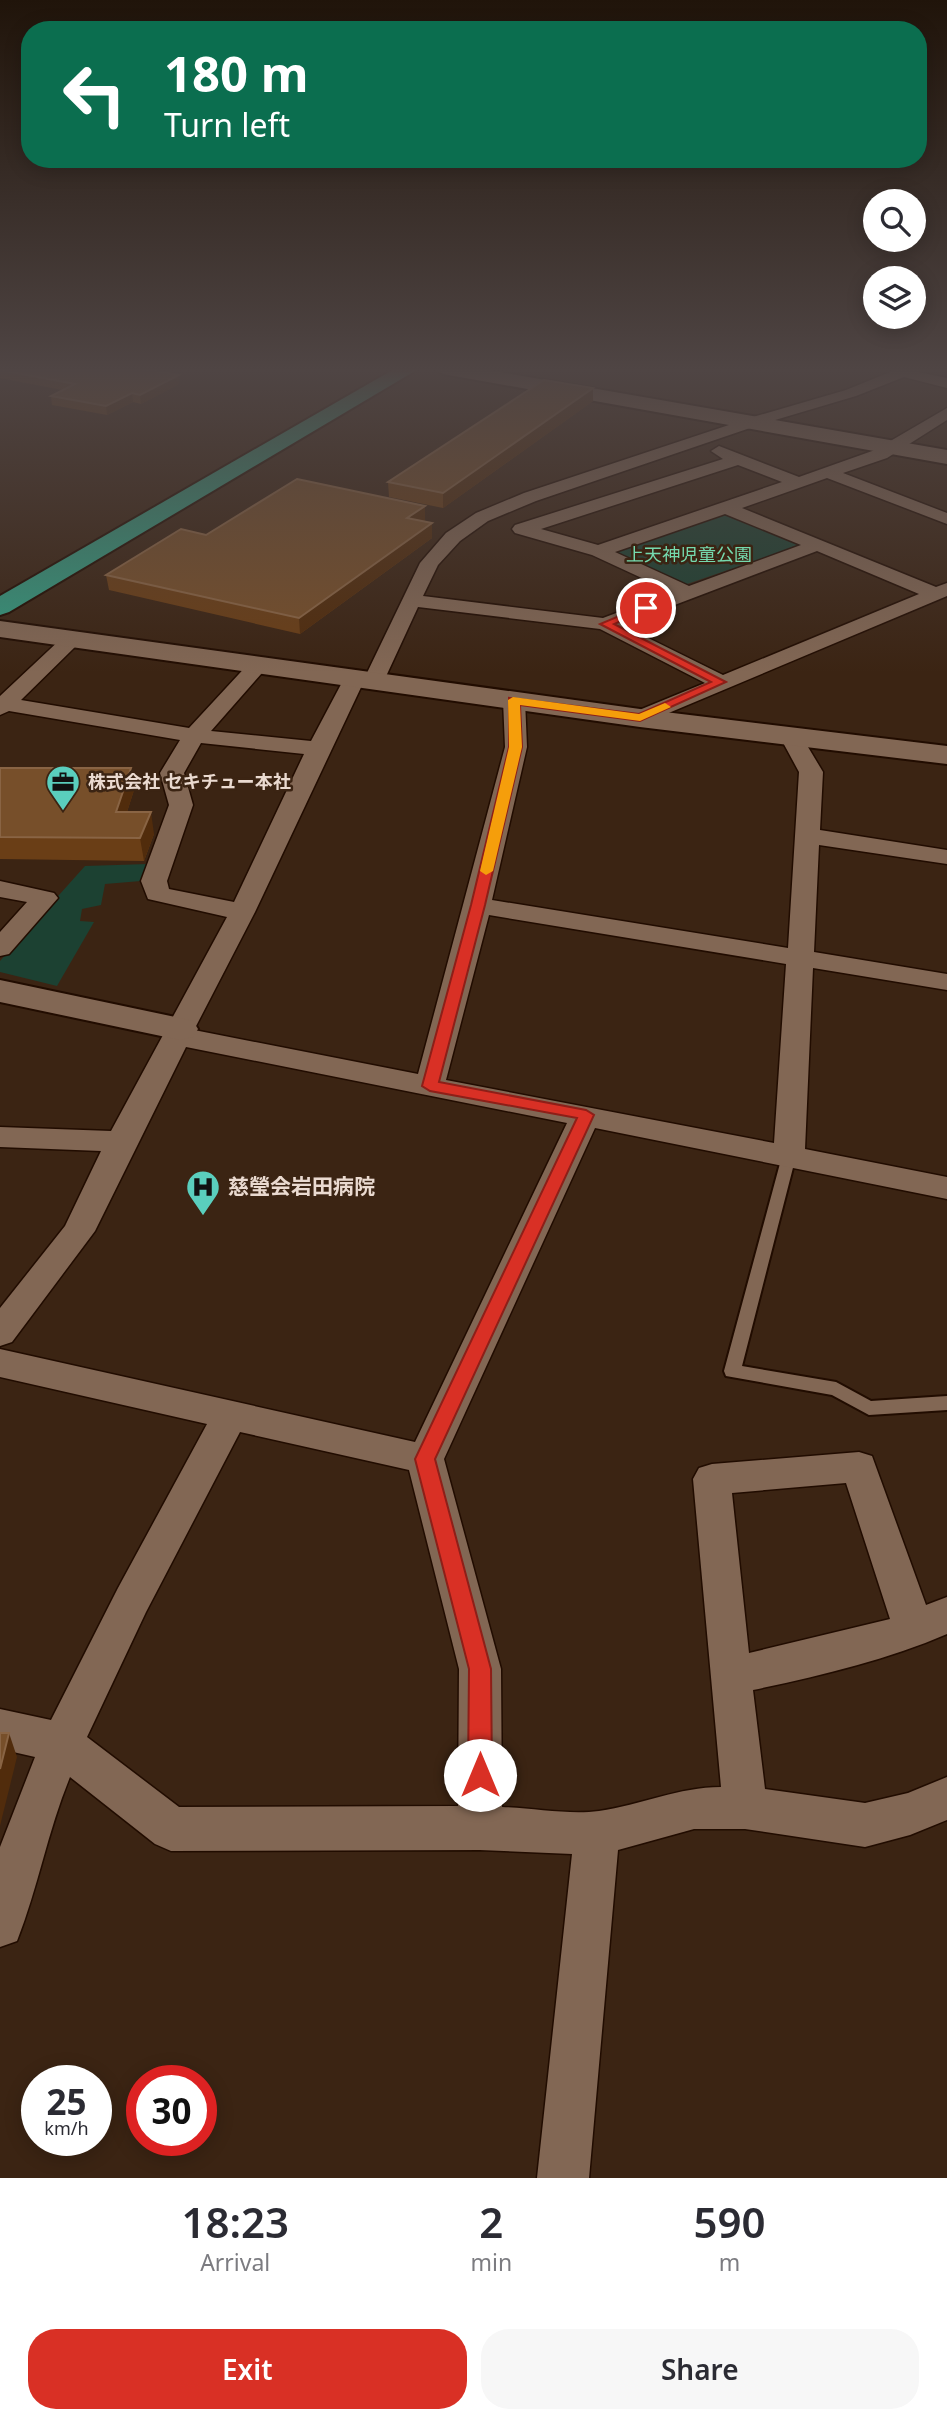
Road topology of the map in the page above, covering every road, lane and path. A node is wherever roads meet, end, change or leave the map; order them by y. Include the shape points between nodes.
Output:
1 (208, 470) edge
2 (236, 470) edge
3 (612, 470) edge
4 (706, 470) edge
5 (766, 470) edge
6 (837, 470) edge
7 (828, 473) junction
8 (797, 482) junction
9 (725, 508) junction
10 (482, 517) junction
11 (947, 519) edge
12 (523, 529) junction
13 (817, 545) junction
14 (599, 551) junction
15 (0, 588) edge
16 (941, 591) edge
17 (687, 592) junction
18 (411, 600) junction
19 (0, 607) edge
20 (605, 624) junction
21 (0, 629) edge
22 (71, 640) junction
23 (258, 665) junction
24 (365, 679) junction
25 (720, 682) junction
26 (513, 700) junction
27 (3, 706) edge
28 (640, 718) junction
29 (194, 736) junction
30 (792, 737) junction
31 (318, 749) junction
32 (947, 755) edge
33 (808, 836) junction
34 (947, 857) edge
35 (0, 890) edge
36 (478, 905) junction
37 (243, 912) junction
38 (0, 948) edge
39 (800, 959) junction
40 (947, 982) edge
41 (0, 991) edge
42 (179, 1033) junction
43 (430, 1086) junction
44 (586, 1115) junction
45 (0, 1137) edge
46 (121, 1142) junction
47 (789, 1156) junction
48 (947, 1188) edge
49 (0, 1333) edge
50 (0, 1363) edge
51 (947, 1402) edge
52 (232, 1414) junction
53 (425, 1459) junction
54 (930, 1623) edge
55 (730, 1676) junction
56 (0, 1729) edge
57 (60, 1742) junction
58 (947, 1798) edge
59 (746, 1808) junction
60 (480, 1828) junction
61 (597, 1833) junction
62 (0, 1924) edge
63 (563, 2178) edge

1 - 15 highway
2 - 19 highway
3 - 10 street
4 - 12 street
5 - 8 street
6 - 7 street
7 - 8 street
7 - 11 street
8 - 9 street
9 - 13 street
9 - 14 street
10 - 12 street
10 - 18 street via 438,550
12 - 14 street
13 - 16 street
13 - 17 street
14 - 17 street
16 - 25 street
17 - 20 street
18 - 20 street
18 - 24 street
20 - 25 street
21 - 22 street
22 - 23 street
22 - 27 street
23 - 24 street
23 - 29 street
24 - 26 street
24 - 31 street
25 - 28 street
26 - 28 street
26 - 36 street via 516,747
27 - 29 street
28 - 30 street
29 - 31 street
29 - 37 street via 172,773 181,805 154,881 157,894
30 - 32 street
30 - 33 street via 811,772
31 - 37 street
33 - 34 street
33 - 39 street
35 - 38 street via 45,898
36 - 39 street
36 - 43 street
37 - 42 street
39 - 40 street
39 - 47 street
41 - 42 street
42 - 43 street
42 - 46 street
43 - 44 street
44 - 47 street
44 - 53 street
45 - 46 street
46 - 49 street via 79,1231
47 - 48 street
47 - 51 lane via 732,1371 836,1389 869,1408
50 - 52 street
52 - 53 street
52 - 57 street
53 - 60 street via 480,1669
54 - 55 street via 831,1656
54 - 55 street via 859,1467 712,1479
55 - 59 street
56 - 57 street
57 - 60 street via 171,1829
57 - 62 street via 11,1878
58 - 59 street via 910,1814 865,1825
59 - 61 street via 694,1808
60 - 61 street
61 - 63 street

